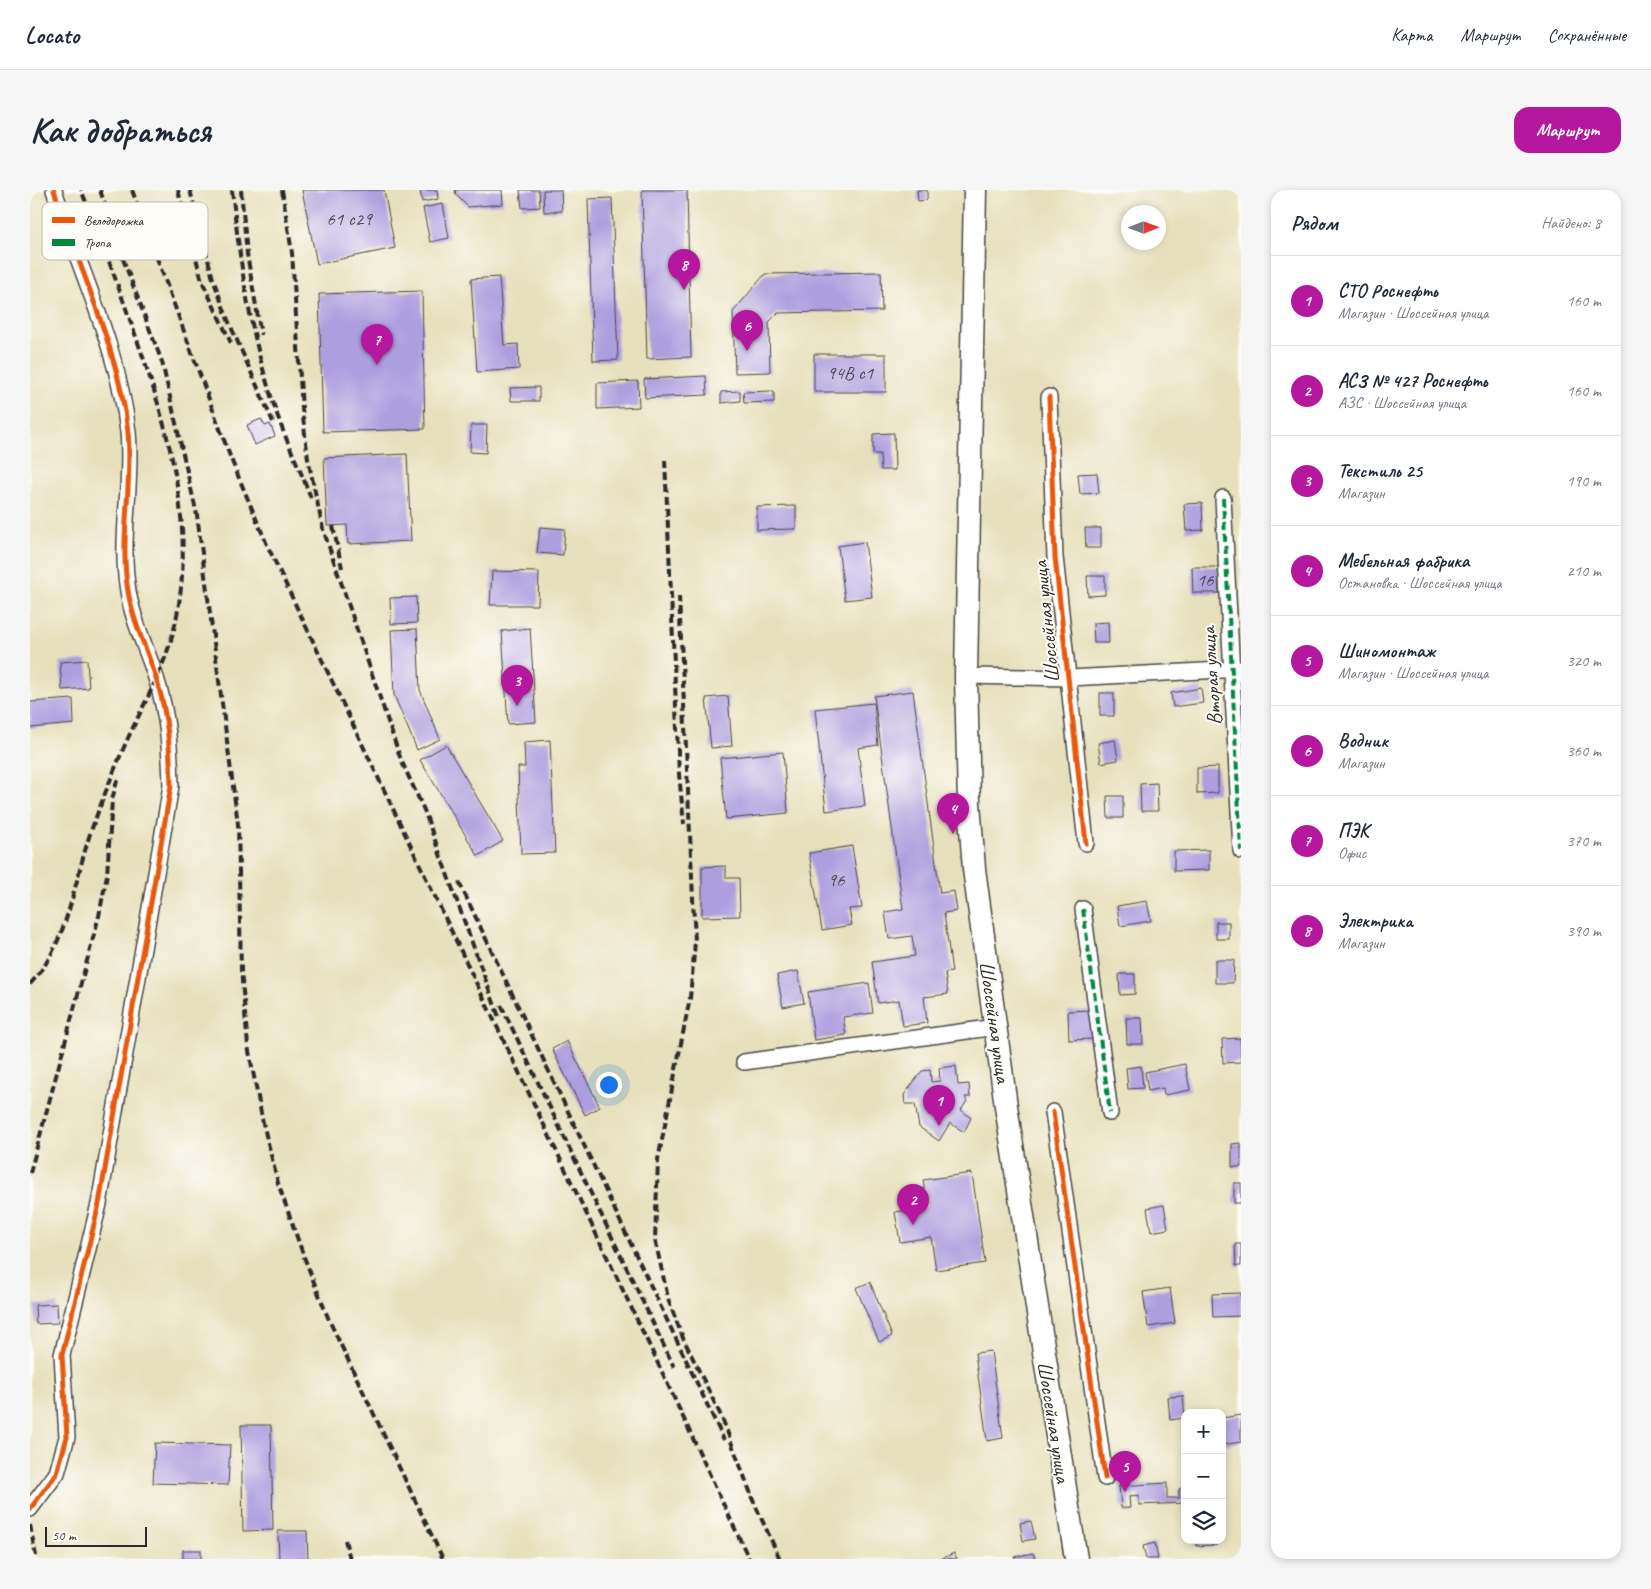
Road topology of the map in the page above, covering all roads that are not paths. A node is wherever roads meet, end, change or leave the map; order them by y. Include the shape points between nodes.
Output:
1 (54, 190) edge
2 (975, 190) edge
3 (58, 202) edge
4 (78, 260) edge
5 (1050, 397) dead end
6 (1223, 498) dead end
7 (1236, 669) edge
8 (966, 676) junction
9 (1069, 678) junction
10 (1086, 843) dead end
11 (1241, 850) edge
12 (1083, 909) dead end
13 (996, 1027) junction
14 (744, 1062) dead end
15 (1053, 1112) dead end
16 (1110, 1113) dead end
17 (1105, 1478) dead end
18 (30, 1509) edge
19 (1075, 1554) edge

1 - 3 street
2 - 8 main road, Шоссейная улица
4 - 18 street via 122,392 128,434 125,561 128,591 137,629 164,707 170,736 171,786 100,1204 62,1355 67,1437 57,1473
5 - 9 street, Шоссейная улица via 1055,557
6 - 7 street, Вторая улица
7 - 9 street
7 - 11 street, Вторая улица
8 - 9 street
8 - 13 main road, Шоссейная улица via 966,744 974,869
9 - 10 street, Шоссейная улица
12 - 16 street
13 - 14 street
13 - 19 main road, Шоссейная улица
15 - 17 street

